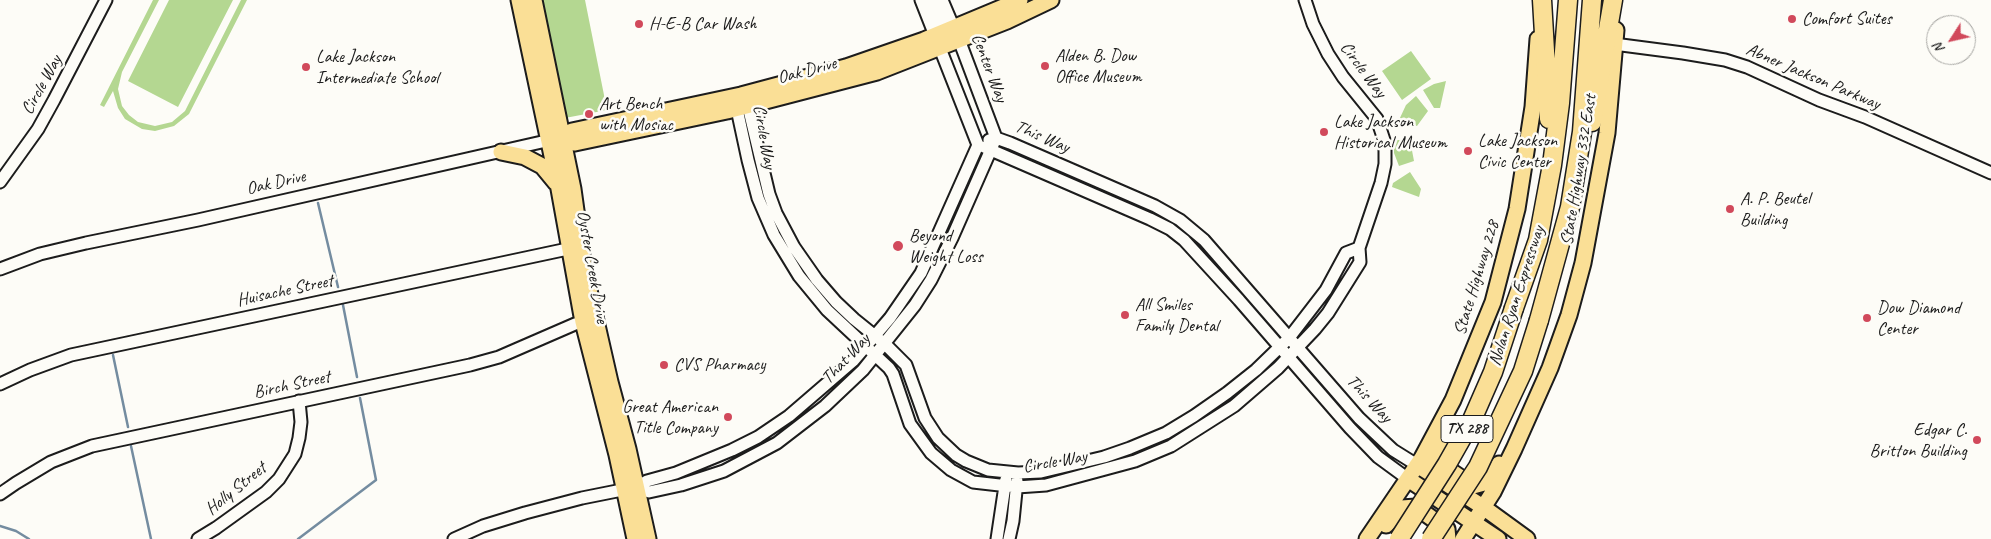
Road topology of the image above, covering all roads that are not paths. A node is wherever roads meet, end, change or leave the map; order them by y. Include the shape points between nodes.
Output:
1 (106, 0) edge
2 (520, 0) edge
3 (534, 0) edge
4 (921, 0) edge
5 (932, 0) edge
6 (942, 0) edge
7 (1020, 0) edge
8 (1051, 0) edge
9 (1305, 0) edge
10 (1541, 0) edge
11 (1568, 0) edge
12 (1592, 0) edge
13 (1613, 0) edge
14 (1617, 0) edge
15 (946, 36) junction
16 (1614, 44) junction
17 (742, 103) junction
18 (996, 138) junction
19 (556, 139) junction
20 (978, 145) junction
21 (990, 149) junction
22 (501, 152) junction
23 (1552, 165) junction
24 (1991, 173) edge
25 (0, 182) edge
26 (559, 189) junction
27 (1570, 207) junction
28 (575, 248) junction
29 (1358, 248) junction
30 (0, 269) edge
31 (589, 320) junction
32 (875, 336) junction
33 (1289, 338) junction
34 (886, 344) junction
35 (867, 346) junction
36 (1280, 348) junction
37 (1298, 348) junction
38 (876, 355) junction
39 (1289, 358) junction
40 (0, 384) edge
41 (1453, 400) junction
42 (299, 402) junction
43 (1514, 449) junction
44 (712, 459) junction
45 (1417, 465) junction
46 (724, 471) junction
47 (1012, 472) junction
48 (1408, 480) junction
49 (1011, 486) junction
50 (631, 488) junction
51 (0, 494) edge
52 (1484, 507) junction
53 (1474, 522) junction
54 (461, 538) edge
55 (198, 539) edge
56 (635, 539) edge
57 (648, 539) edge
58 (997, 539) edge
59 (1009, 539) edge
60 (1367, 539) edge
61 (1373, 539) edge
62 (1399, 539) edge
63 (1431, 539) edge
64 (1448, 539) edge
65 (1463, 539) edge
66 (1498, 539) edge
67 (1527, 539) edge

1 - 25 street, Circle Way via 50,107
2 - 19 main road, Oyster Creek Drive
3 - 19 main road, Oyster Creek Drive
4 - 15 street, Center Way
5 - 15 street
6 - 15 street, Center Way
7 - 15 main road, Oak Drive
8 - 15 main road, Oak Drive via 1007,21
9 - 29 street, Circle Way via 1328,54 1374,114 1385,143 1380,188
10 - 23 highway
10 - 41 main road, State Highway 228 via 1533,107 1517,209 1494,302
11 - 23 highway, Nolan Ryan Expressway / TX 288
12 - 27 highway, Nolan Ryan Expressway / TX 288 via 1582,132
13 - 27 highway via 1586,150
14 - 16 main road, State Highway 332 East
15 - 17 main road, Oak Drive via 877,72
15 - 18 street, Center Way
15 - 20 street, Center Way
16 - 24 street, Abner Jackson Parkway via 1725,60 1747,67
16 - 43 main road, State Highway 332 East via 1607,133 1583,263 1550,368
17 - 19 main road, Oak Drive via 572,132
17 - 32 street, Circle Way via 769,194 784,230 817,280 841,307
17 - 35 street, Circle Way via 758,198 774,235 808,287 838,321
18 - 20 street, This Way
18 - 21 street
18 - 33 street, This Way via 1177,218 1204,240
19 - 22 street, Oak Drive
19 - 26 main road, Oyster Creek Drive
19 - 28 main road, Oyster Creek Drive via 573,189
20 - 21 street, This Way
20 - 32 street, That Way via 921,273
21 - 34 street, That Way via 931,280
21 - 36 street, This Way via 1170,229 1198,254
22 - 26 main road via 525,157 542,166
22 - 30 street, Oak Drive via 86,243 40,254
23 - 62 highway, Nolan Ryan Expressway / TX 288, bridge via 1538,240 1492,372 1472,420
26 - 28 main road, Oyster Creek Drive
27 - 63 highway, Nolan Ryan Expressway / TX 288, bridge via 1524,371 1478,467
28 - 31 main road, Oyster Creek Drive
28 - 40 street, Huisache Street via 71,355
29 - 33 street, Circle Way via 1346,253 1326,290
29 - 37 street, Circle Way via 1360,262 1347,284 1328,313
31 - 42 street, Birch Street via 499,357
31 - 50 main road, Oyster Creek Drive
32 - 34 street, Circle Way
32 - 35 street, That Way
33 - 36 street, Circle Way
33 - 37 street, This Way
34 - 38 street, That Way
34 - 47 street, Circle Way via 906,365 925,418 938,438 966,461 988,470
35 - 38 street, Circle Way
35 - 44 street, That Way via 789,416 758,437
36 - 39 street, This Way
36 - 47 street, Circle Way via 1228,393 1166,433 1104,457 1041,472
37 - 39 street, Circle Way
37 - 45 street, This Way via 1366,425 1393,450
38 - 46 street, That Way via 845,389 797,429
38 - 49 street, Circle Way via 893,374 910,424 931,453 967,479
39 - 48 street, This Way via 1365,445
39 - 49 street, Circle Way via 1234,406 1171,446 1116,468 1046,485
41 - 43 main road via 1455,418 1433,459 1473,486 1492,476 1505,454
41 - 45 main road, State Highway 228
42 - 51 street, Birch Street via 92,446 33,472
42 - 55 street, Holly Street via 299,438 295,454 280,479
43 - 52 main road
44 - 46 street
44 - 50 street, That Way
45 - 48 main road, State Highway 228
45 - 52 main road, This Way
46 - 50 street, That Way via 681,486 649,492
47 - 49 street
48 - 53 main road, This Way
48 - 60 main road, State Highway 228
49 - 58 street
49 - 59 street
50 - 54 street, That Way via 524,513 483,526
50 - 56 main road, Oyster Creek Drive
50 - 57 main road, Oyster Creek Drive
52 - 53 main road
52 - 67 main road, This Way
53 - 65 main road
53 - 66 main road, This Way
61 - 64 main road via 1402,508 1416,507 1447,528

